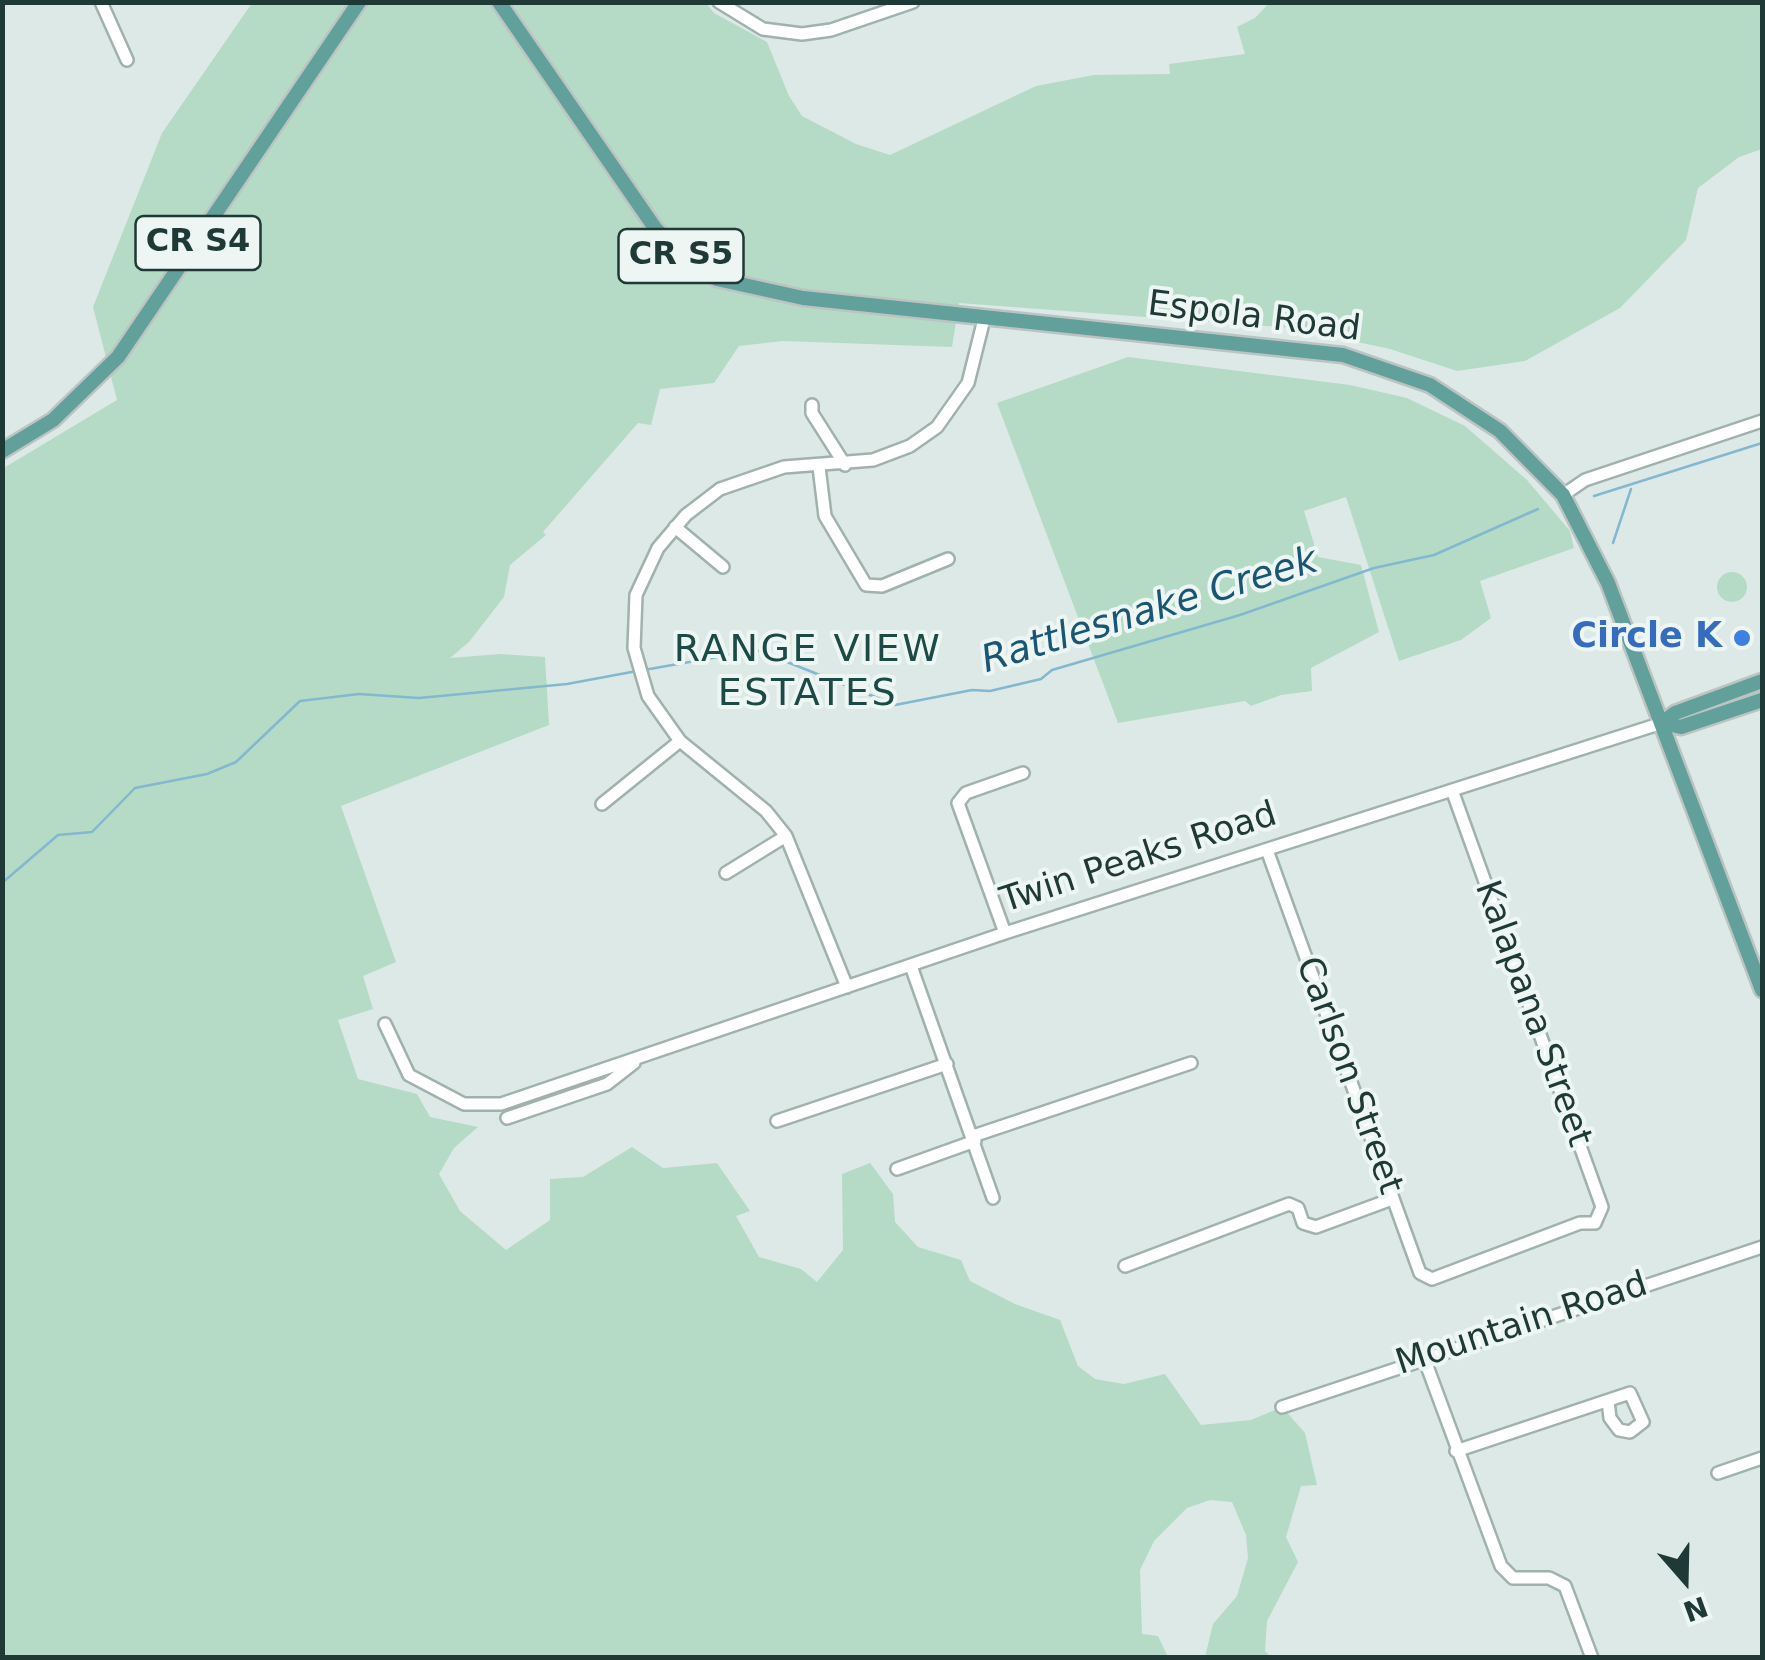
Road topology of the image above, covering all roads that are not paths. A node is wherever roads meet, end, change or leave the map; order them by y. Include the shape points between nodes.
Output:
1 (101, 2) edge
2 (359, 2) edge
3 (499, 2) edge
4 (719, 2) edge
5 (913, 2) edge
6 (127, 60) dead end
7 (984, 318) junction
8 (812, 405) dead end
9 (1762, 421) edge
10 (2, 451) edge
11 (845, 464) junction
12 (820, 467) junction
13 (1563, 495) junction
14 (675, 527) junction
15 (948, 559) dead end
16 (723, 568) dead end
17 (1762, 681) edge
18 (1762, 700) edge
19 (1662, 723) junction
20 (680, 742) junction
21 (1023, 773) dead end
22 (1452, 790) junction
23 (602, 804) dead end
24 (786, 836) junction
25 (1267, 850) junction
26 (726, 873) dead end
27 (1005, 933) junction
28 (911, 966) junction
29 (847, 987) junction
30 (1762, 990) edge
31 (384, 1024) dead end
32 (637, 1060) junction
33 (1191, 1063) dead end
34 (947, 1064) junction
35 (507, 1118) dead end
36 (776, 1122) dead end
37 (974, 1138) junction
38 (896, 1169) dead end
39 (993, 1198) dead end
40 (1392, 1200) junction
41 (1762, 1246) edge
42 (1125, 1266) dead end
43 (1446, 1272) joint
44 (1424, 1358) junction
45 (1608, 1401) dead end
46 (1282, 1407) dead end
47 (1456, 1451) junction
48 (1762, 1458) edge
49 (1718, 1473) dead end
50 (1592, 1658) edge

1 - 6 street
2 - 10 main road, CR S4 via 118,357 52,420
3 - 7 main road, Espola Road / CR S5 via 645,216 687,262 761,292
4 - 5 street via 764,29 802,34
7 - 11 street via 972,374 946,418 910,446
7 - 13 main road, Espola Road / CR S5 via 1358,358 1464,405 1521,449
8 - 11 street
9 - 13 street via 1584,480
11 - 12 street
12 - 14 street via 784,467 729,484
12 - 15 street via 825,516 866,585 882,586
13 - 19 main road, Espola Road / CR S5 via 1608,582
14 - 16 street
14 - 20 street via 644,574 632,628 648,696
17 - 19 main road, Twin Peaks Road
18 - 19 main road, Twin Peaks Road via 1681,727
19 - 22 street, Twin Peaks Road
19 - 30 main road, Espola Road / CR S5
20 - 23 street
20 - 24 street via 766,811
21 - 27 street via 966,792 958,803
22 - 25 street, Twin Peaks Road
22 - 43 street, Kalapana Street via 1602,1206 1595,1223
24 - 26 street
24 - 29 street
25 - 27 street, Twin Peaks Road
25 - 40 street, Carlson Street
27 - 28 street, Twin Peaks Road
28 - 29 street, Twin Peaks Road
28 - 34 street
29 - 32 street, Twin Peaks Road
31 - 32 street, Twin Peaks Road via 408,1075 474,1106 518,1100
32 - 35 street, Twin Peaks Road via 607,1084
33 - 37 street
34 - 36 street
34 - 37 street
37 - 38 street
37 - 39 street
40 - 42 street via 1316,1226 1304,1223 1289,1204
40 - 43 street, Carlson Street via 1420,1273 1432,1279
41 - 44 street, Mountain Road
44 - 46 street, Mountain Road
44 - 47 street
45 - 47 street
47 - 50 street via 1502,1566 1513,1578 1549,1578 1565,1586
48 - 49 street

